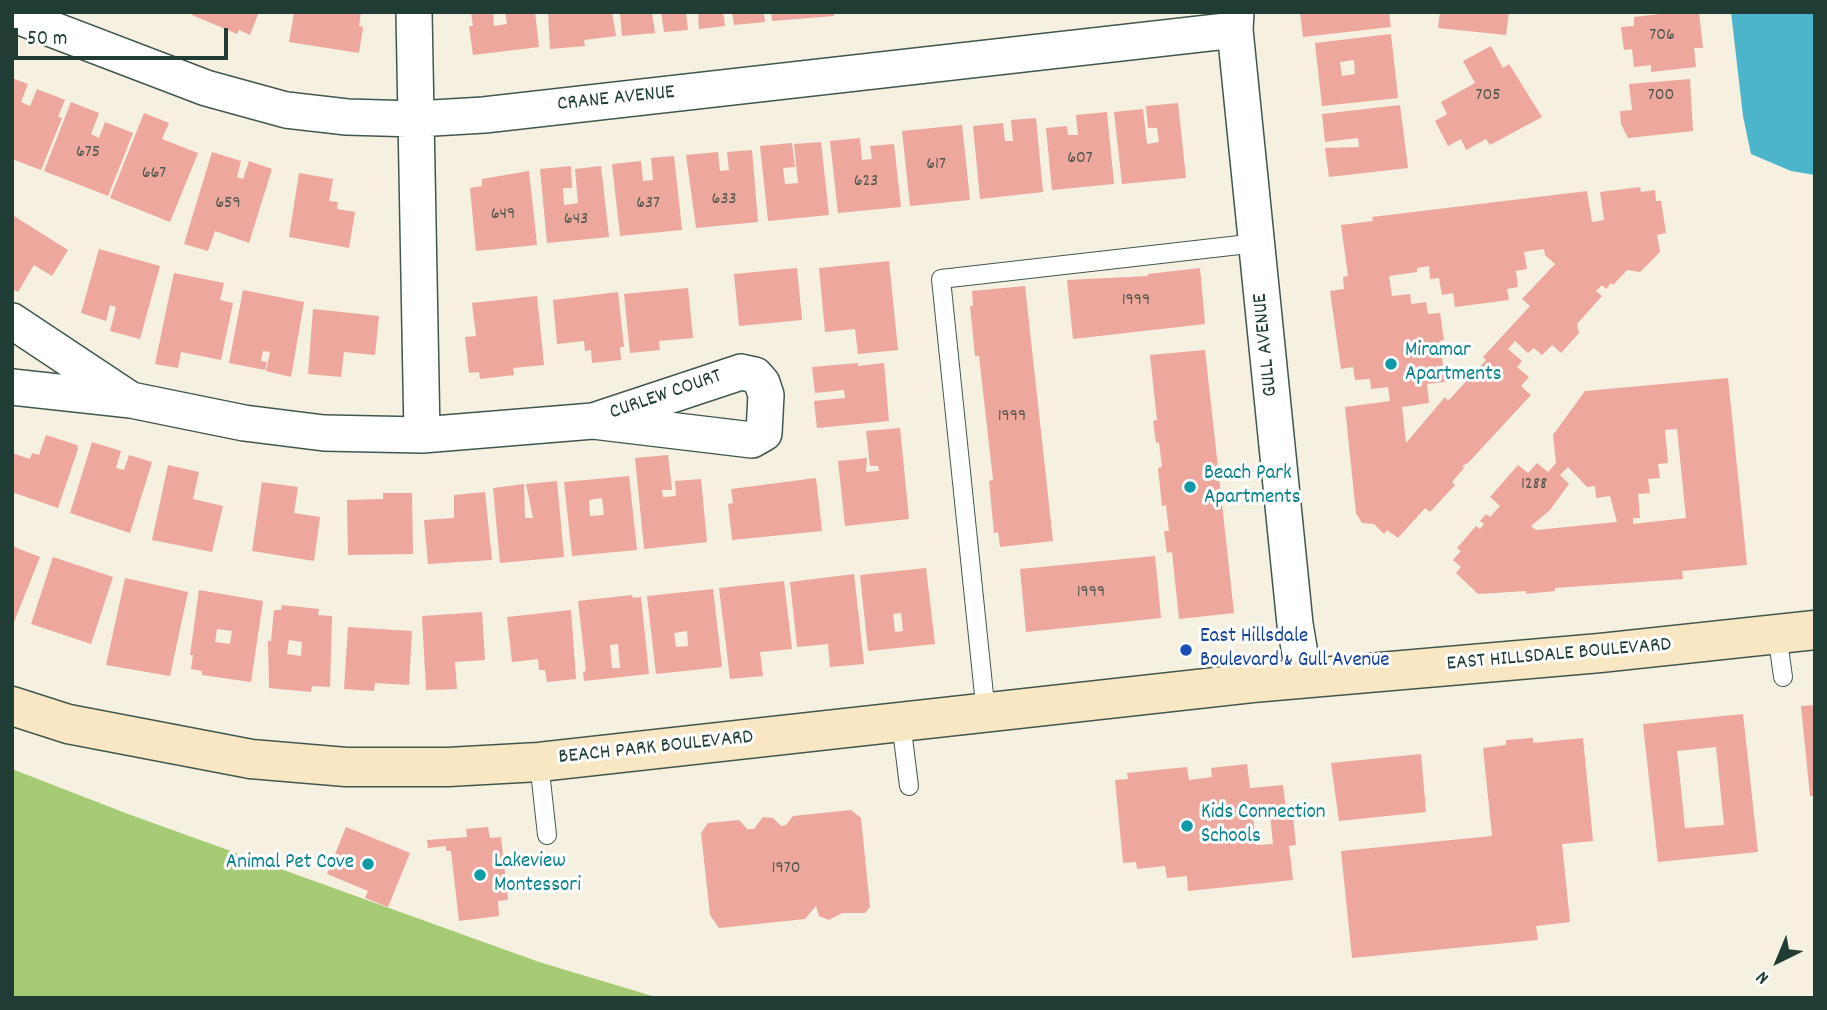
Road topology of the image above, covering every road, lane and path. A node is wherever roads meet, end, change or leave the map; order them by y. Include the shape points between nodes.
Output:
1 (414, 12) edge
2 (12, 14) edge
3 (1235, 21) edge
4 (416, 119) junction
5 (1257, 243) junction
6 (12, 321) edge
7 (12, 387) edge
8 (131, 400) junction
9 (593, 421) dead end
10 (422, 435) junction
11 (1815, 630) edge
12 (1777, 633) junction
13 (1783, 677) dead end
14 (1304, 678) junction
15 (12, 706) edge
16 (986, 714) junction
17 (901, 722) junction
18 (539, 762) junction
19 (909, 786) dead end
20 (547, 835) dead end

1 - 4 street
2 - 4 street, CRANE AVENUE via 206,88 286,110
3 - 4 street, CRANE AVENUE via 497,114
3 - 5 street, GULL AVENUE
4 - 10 street
5 - 14 street, GULL AVENUE
5 - 16 lane via 941,279
6 - 8 street, CURLEW COURT
7 - 8 street, CURLEW COURT
8 - 10 street, CURLEW COURT via 324,433
9 - 10 street, CURLEW COURT
11 - 12 main road, EAST HILLSDALE BOULEVARD
12 - 13 lane
12 - 14 main road, EAST HILLSDALE BOULEVARD
14 - 16 main road, BEACH PARK BOULEVARD
15 - 18 main road, BEACH PARK BOULEVARD via 81,727 251,759 346,767
16 - 17 main road, BEACH PARK BOULEVARD
17 - 18 main road, BEACH PARK BOULEVARD
17 - 19 lane
18 - 20 lane

